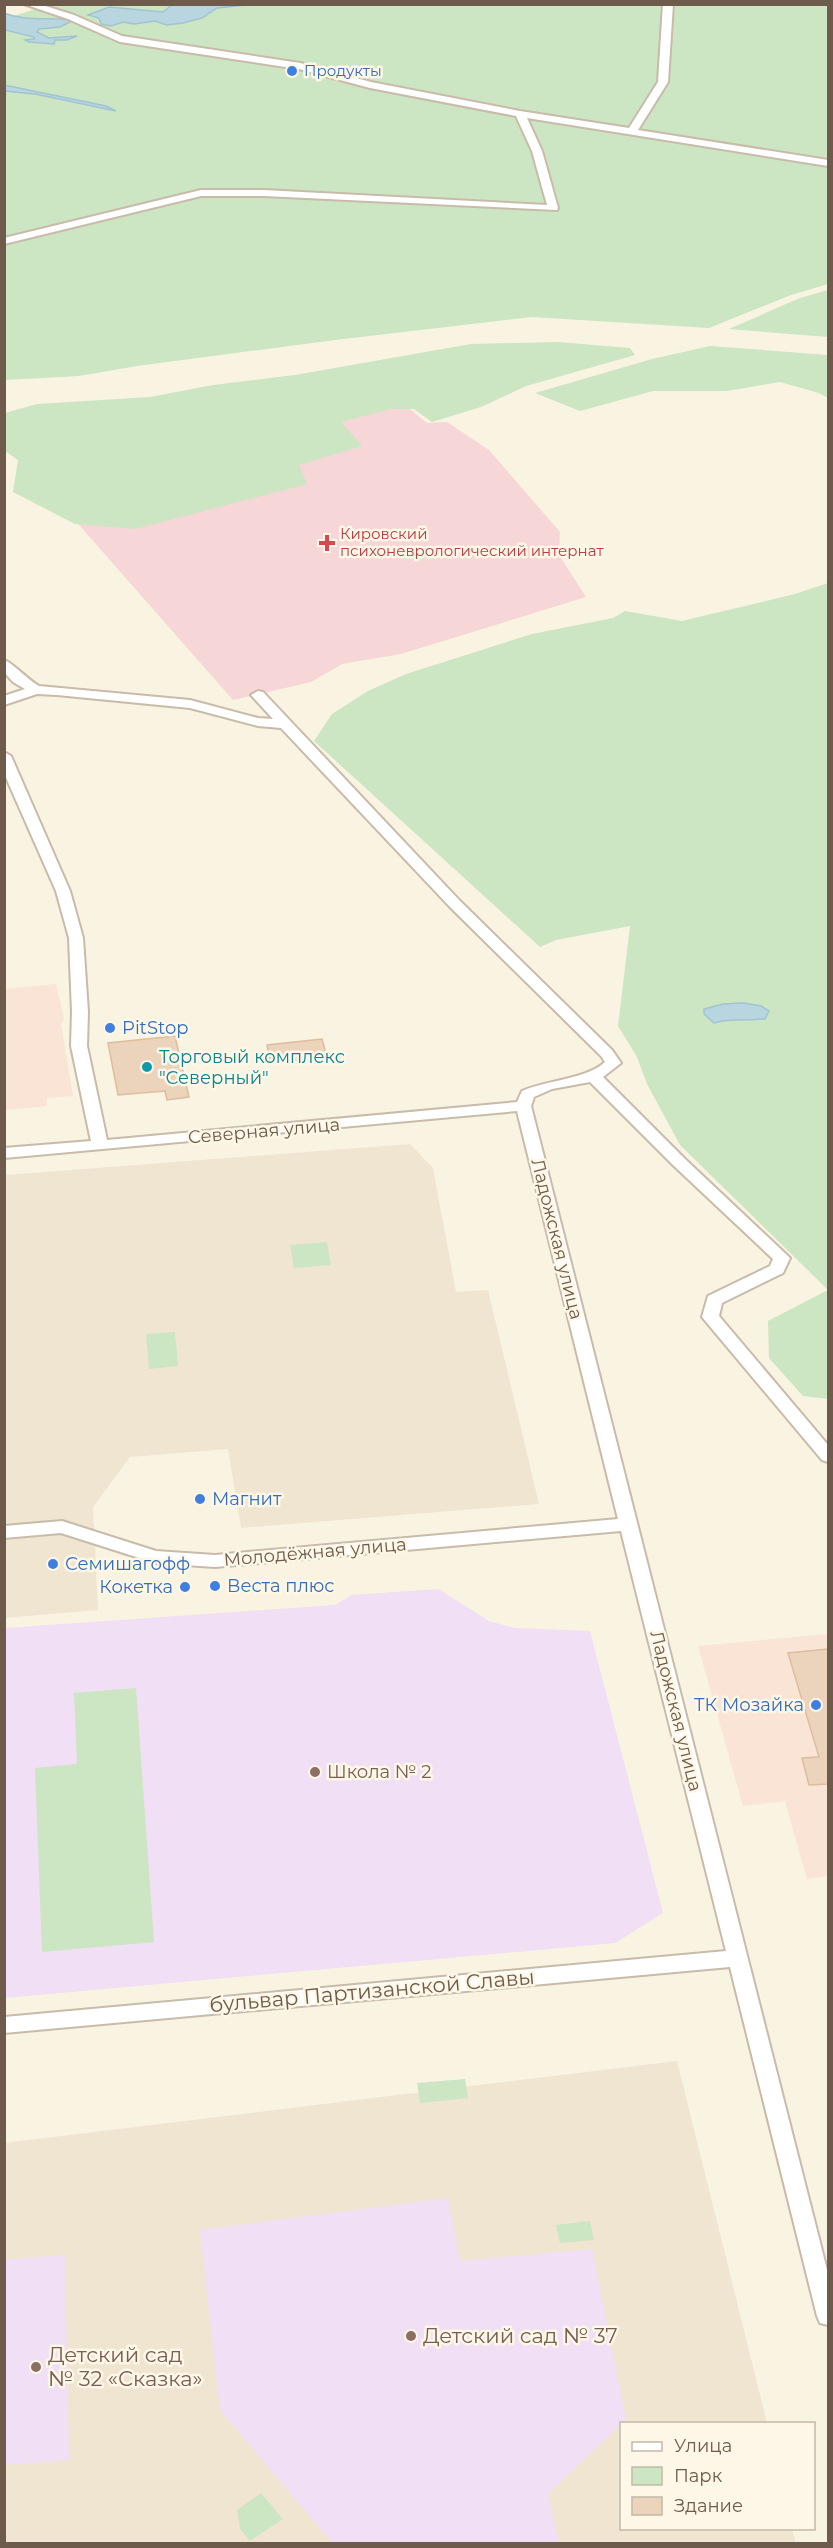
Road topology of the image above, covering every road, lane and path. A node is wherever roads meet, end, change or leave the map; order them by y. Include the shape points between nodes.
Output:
1 (28, 4) edge
2 (668, 4) edge
3 (520, 114) junction
4 (632, 131) junction
5 (828, 163) edge
6 (4, 241) edge
7 (4, 664) edge
8 (36, 690) junction
9 (258, 695) dead end
10 (4, 701) edge
11 (287, 724) junction
12 (4, 756) edge
13 (594, 1077) junction
14 (523, 1106) junction
15 (100, 1146) junction
16 (4, 1153) edge
17 (828, 1456) edge
18 (629, 1524) junction
19 (4, 1532) edge
20 (739, 1958) junction
21 (4, 2025) edge
22 (827, 2304) edge

1 - 3 street via 71,17 120,39 300,66 370,85
2 - 4 street via 663,82
3 - 4 street
3 - 6 street via 537,151 553,208 276,193 201,193
4 - 5 street
7 - 8 street
8 - 10 street
8 - 11 street via 190,704 258,722
9 - 11 street
11 - 13 street via 455,904 607,1053 613,1063
12 - 15 street via 63,891 76,938 79,1046
13 - 14 street via 527,1094
13 - 17 street via 782,1258 777,1269 714,1300 710,1317
14 - 15 street, Северная улица
14 - 18 street, Ладожская улица
15 - 16 street, Северная улица
18 - 19 street, Молодёжная улица via 214,1561 155,1557 62,1527
18 - 20 street, Ладожская улица
20 - 21 street, бульвар Партизанской Славы
20 - 22 street, Ладожская улица

